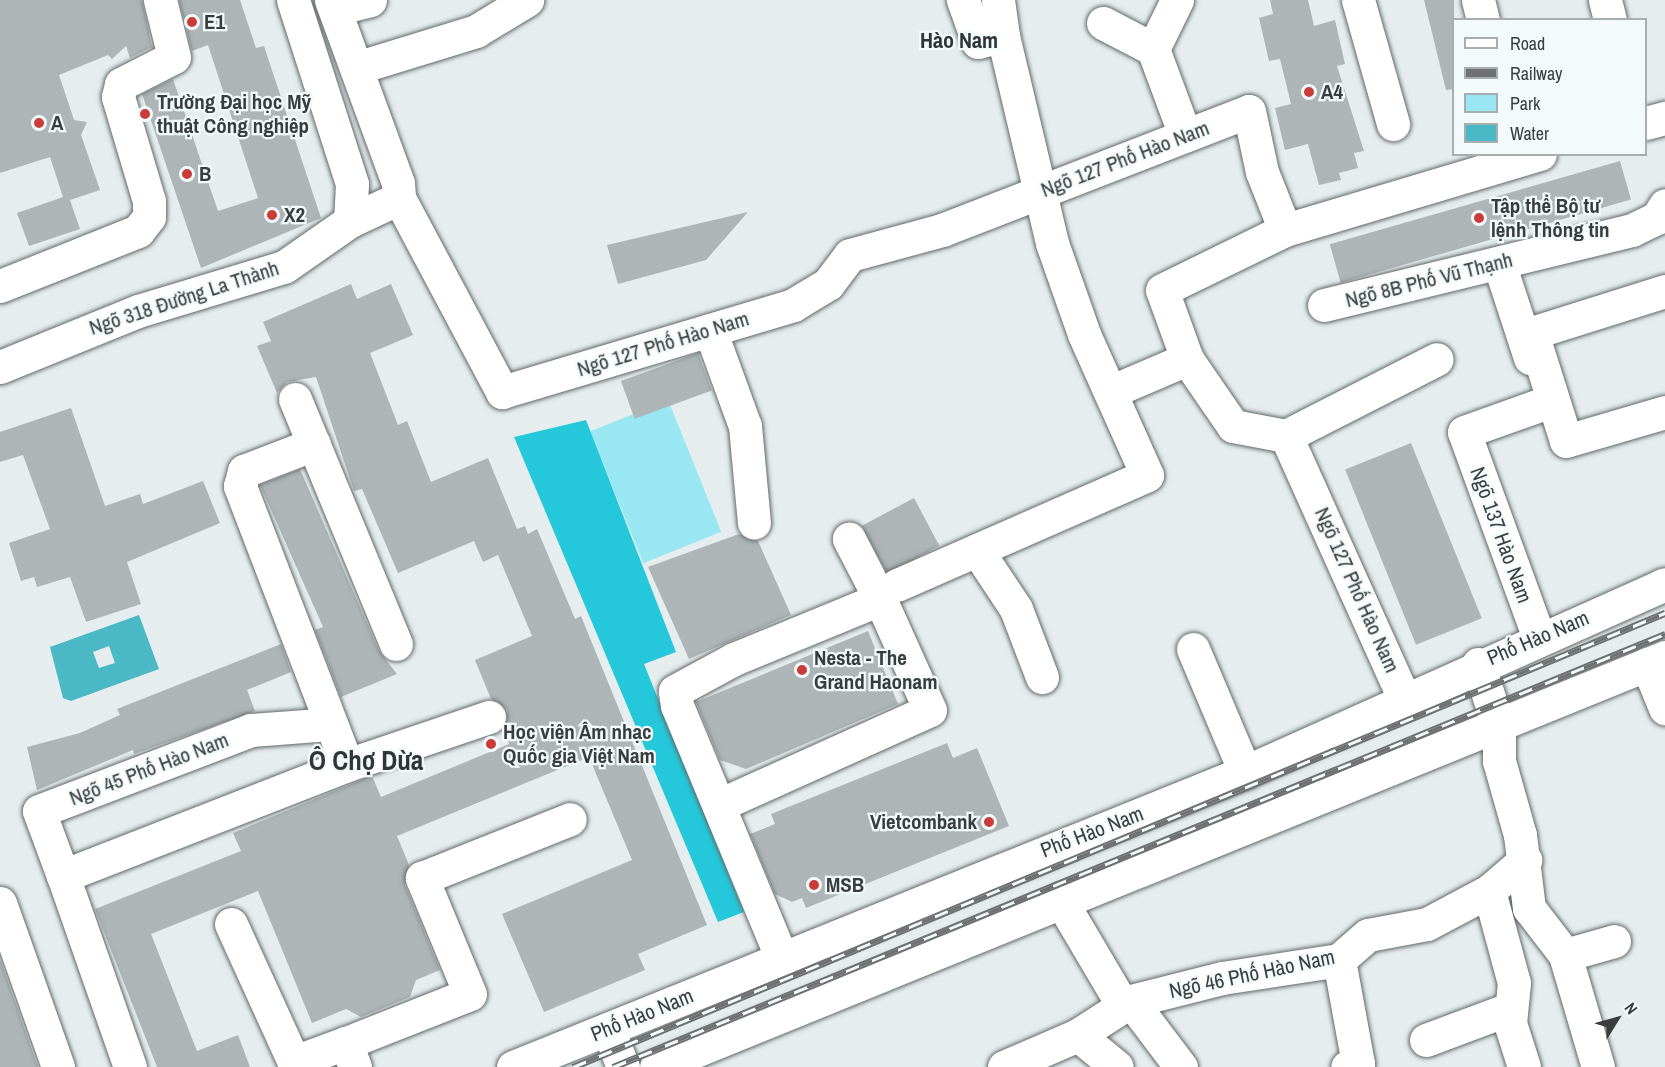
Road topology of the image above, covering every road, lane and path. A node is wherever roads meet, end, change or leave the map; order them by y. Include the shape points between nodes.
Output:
1 (160, 0) edge
2 (294, 0) edge
3 (370, 0) edge
4 (527, 0) edge
5 (963, 0) edge
6 (998, 0) edge
7 (1177, 0) edge
8 (1358, 0) edge
9 (1478, 0) edge
10 (1605, 0) edge
11 (333, 4) edge
12 (1482, 18) edge
13 (1610, 18) edge
14 (1103, 22) dead end
15 (1003, 36) junction
16 (1153, 49) junction
17 (356, 69) junction
18 (1665, 117) edge
19 (1647, 123) edge
20 (1393, 124) dead end
21 (1185, 135) junction
22 (1533, 156) edge
23 (1043, 190) junction
24 (399, 198) junction
25 (1665, 205) edge
26 (350, 221) junction
27 (1285, 230) junction
28 (1499, 263) junction
29 (0, 286) edge
30 (1665, 291) edge
31 (1324, 305) dead end
32 (710, 330) junction
33 (1187, 359) junction
34 (1437, 359) dead end
35 (0, 367) edge
36 (1110, 392) junction
37 (295, 399) dead end
38 (1548, 402) junction
39 (1665, 412) edge
40 (1286, 436) junction
41 (314, 444) junction
42 (754, 523) dead end
43 (849, 539) dead end
44 (977, 550) junction
45 (1665, 584) edge
46 (889, 592) junction
47 (1539, 638) junction
48 (396, 644) dead end
49 (1192, 649) dead end
50 (1656, 660) edge
51 (1478, 664) junction
52 (1042, 677) dead end
53 (1404, 698) junction
54 (1665, 708) edge
55 (489, 717) dead end
56 (330, 724) junction
57 (1499, 728) junction
58 (347, 765) junction
59 (1245, 772) junction
60 (719, 805) junction
61 (570, 819) dead end
62 (1040, 852) junction
63 (1525, 860) junction
64 (63, 876) junction
65 (1489, 891) junction
66 (1061, 901) junction
67 (0, 903) edge
68 (231, 924) dead end
69 (1614, 941) dead end
70 (1565, 956) junction
71 (782, 959) junction
72 (1339, 960) junction
73 (1126, 1002) junction
74 (1509, 1008) junction
75 (608, 1029) junction
76 (1078, 1035) junction
77 (1426, 1040) dead end
78 (351, 1055) edge
79 (1355, 1066) edge
80 (58, 1067) edge
81 (130, 1067) edge
82 (513, 1067) edge
83 (623, 1067) edge
84 (657, 1067) edge
85 (1004, 1067) edge
86 (1117, 1067) edge
87 (1181, 1067) edge
88 (1524, 1067) edge
89 (1598, 1067) edge

1 - 29 main road via 174,57 121,84 118,97 149,201 149,217 138,231
2 - 26 main road via 352,184
3 - 11 main road
4 - 17 main road via 476,31
5 - 15 main road via 978,42
6 - 15 main road
7 - 16 main road
8 - 20 main road
9 - 12 main road
10 - 13 main road
11 - 17 main road
14 - 16 main road
15 - 23 main road
16 - 21 main road
17 - 24 main road
18 - 19 main road
21 - 23 main road, Ngõ 127 Phố Hào Nam
21 - 27 main road, Ngõ 127 Phố Hào Nam via 1249,111 1262,172
22 - 27 main road
23 - 32 main road, Ngõ 127 Phố Hào Nam via 942,230 850,255 828,284 793,304
23 - 36 main road via 1052,243
24 - 26 main road, Ngõ 318 Đường La Thành
24 - 32 main road, Ngõ 127 Phố Hào Nam via 502,392
25 - 28 main road, Ngõ 8B Phố Vũ Thạnh via 1657,218 1632,230
26 - 35 main road, Ngõ 318 Đường La Thành via 284,267 138,311
27 - 33 main road via 1162,290
28 - 31 main road, Ngõ 8B Phố Vũ Thạnh
28 - 38 main road
30 - 38 main road via 1532,333
32 - 42 main road via 745,426
33 - 36 main road
33 - 40 main road via 1233,426
34 - 40 main road
36 - 44 main road via 1147,475
37 - 41 main road
38 - 39 main road via 1566,441
38 - 47 main road, Ngõ 137 Hào Nam via 1464,432
40 - 53 main road, Ngõ 127 Phố Hào Nam
41 - 48 main road
41 - 56 main road via 240,477
43 - 46 main road
44 - 46 main road
44 - 52 main road via 1016,609
45 - 47 main road, Phố Hào Nam
46 - 60 main road via 930,710
46 - 60 main road via 734,659 675,691 677,706
47 - 51 main road, Phố Hào Nam
49 - 59 main road
50 - 54 main road
50 - 57 main road
51 - 53 main road, Phố Hào Nam
51 - 57 main road
53 - 59 main road, Phố Hào Nam
55 - 58 main road
56 - 58 main road
56 - 64 main road, Ngõ 45 Phố Hào Nam via 251,730 39,811
57 - 63 main road via 1499,761
57 - 66 main road
58 - 64 main road
59 - 62 main road, Phố Hào Nam
60 - 71 main road
61 - 78 main road via 422,878 470,994
62 - 66 main road
62 - 71 main road, Phố Hào Nam
63 - 65 main road, Ngõ 46 Phố Hào Nam
63 - 70 main road via 1529,908
64 - 81 main road, Ngõ 45 Phố Hào Nam
65 - 72 main road, Ngõ 46 Phố Hào Nam via 1427,924 1368,935
65 - 74 main road via 1514,983
66 - 73 main road
66 - 84 main road
67 - 80 main road
68 - 78 main road via 294,1062
69 - 70 main road
70 - 89 main road
71 - 75 main road, Phố Hào Nam
72 - 73 main road, Ngõ 46 Phố Hào Nam via 1222,978
72 - 79 main road
73 - 76 main road, Ngõ 46 Phố Hào Nam
73 - 87 main road
74 - 77 main road
74 - 88 main road
75 - 82 main road, Phố Hào Nam
75 - 83 main road
76 - 85 main road, Ngõ 46 Phố Hào Nam
76 - 86 main road

